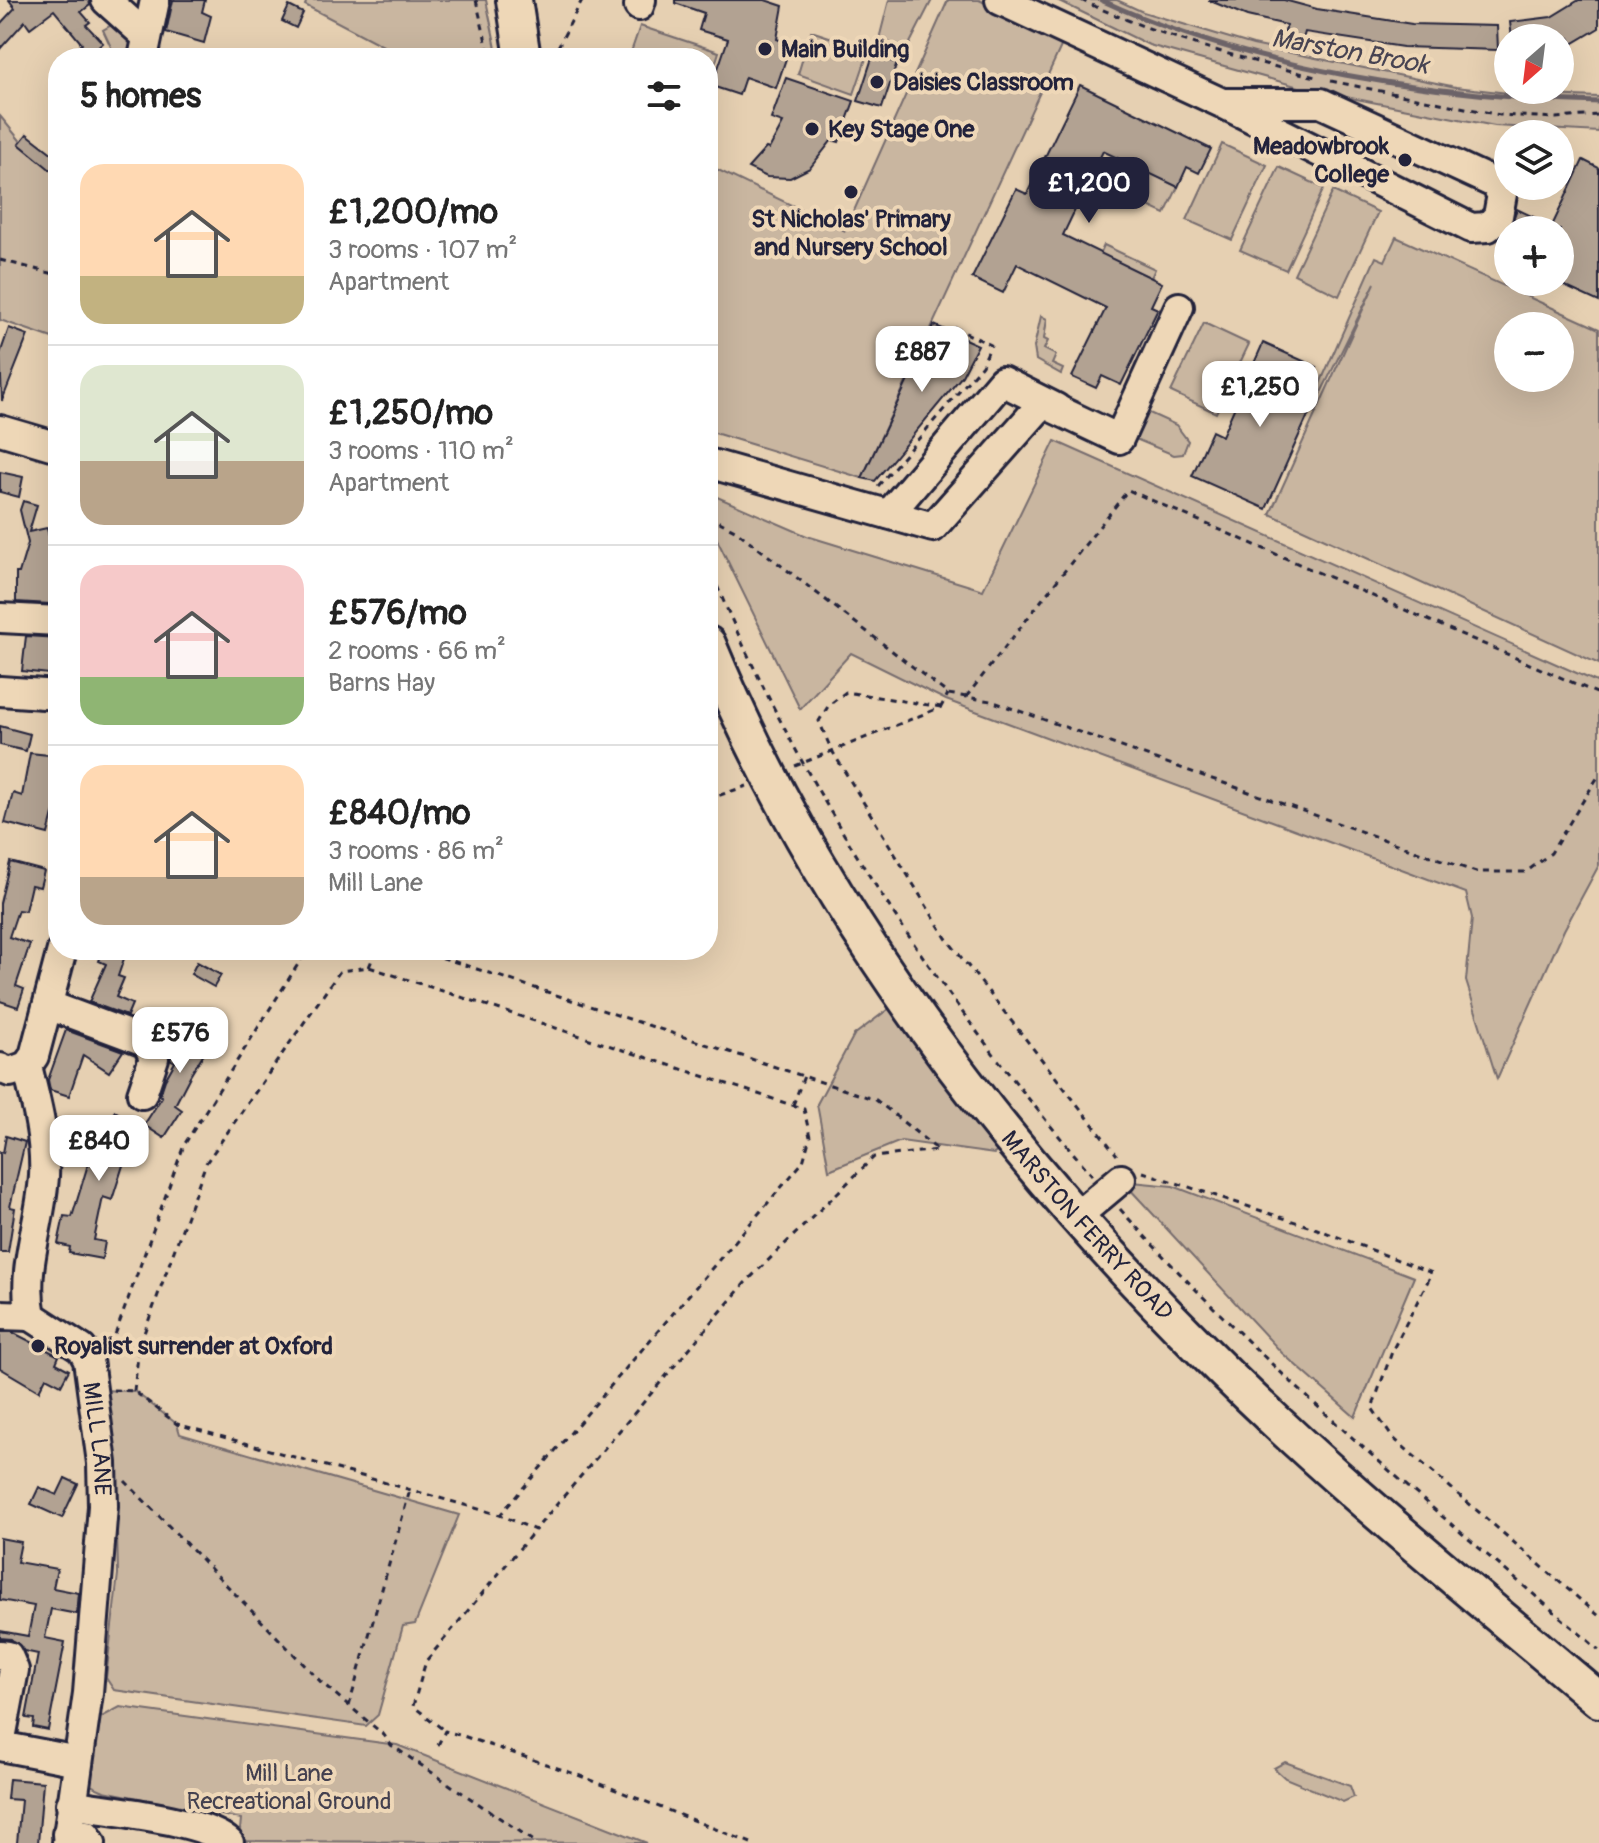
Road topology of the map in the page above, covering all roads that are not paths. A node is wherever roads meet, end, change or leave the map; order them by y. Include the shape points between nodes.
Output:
1 (106, 0) edge
2 (155, 0) edge
3 (514, 0) edge
4 (1000, 0) edge
5 (145, 47) edge
6 (531, 48) edge
7 (1222, 103) junction
8 (1179, 307) dead end
9 (1056, 408) junction
10 (0, 430) edge
11 (48, 444) edge
12 (718, 465) edge
13 (882, 502) junction
14 (0, 603) edge
15 (0, 620) edge
16 (48, 621) edge
17 (718, 665) edge
18 (0, 691) edge
19 (48, 694) edge
20 (59, 960) edge
21 (48, 1005) junction
22 (14, 1067) edge
23 (142, 1094) dead end
24 (1119, 1181) road end
25 (1077, 1216) junction
26 (0, 1315) edge
27 (31, 1316) junction
28 (0, 1655) edge
29 (1599, 1700) edge
30 (0, 1745) edge
31 (78, 1761) junction
32 (71, 1804) junction
33 (75, 1840) edge
34 (229, 1843) edge

1 - 5 street
2 - 5 street
3 - 6 main road
4 - 7 street
7 - 7 street via 1471,228 1488,227 1498,216 1502,194 1494,183 1321,103
8 - 9 street via 1119,439
9 - 13 street via 1002,381
9 - 13 street via 1043,403 933,527
10 - 11 street
12 - 13 street
14 - 15 street
15 - 16 street
17 - 25 main road, MARSTON FERRY ROAD via 811,850 896,983
18 - 19 street
20 - 21 street
21 - 22 street via 34,1056
21 - 23 street via 147,1042 154,1058
22 - 27 street via 40,1120 44,1175 26,1290
24 - 25 street
25 - 29 main road, MARSTON FERRY ROAD via 1206,1354
26 - 27 street
27 - 31 street, MILL LANE via 82,1349 88,1360 103,1473 94,1633
28 - 30 street via 8,1656 14,1670
30 - 31 street
31 - 32 street, MILL LANE
32 - 33 street, MILL LANE
32 - 34 street via 199,1827

